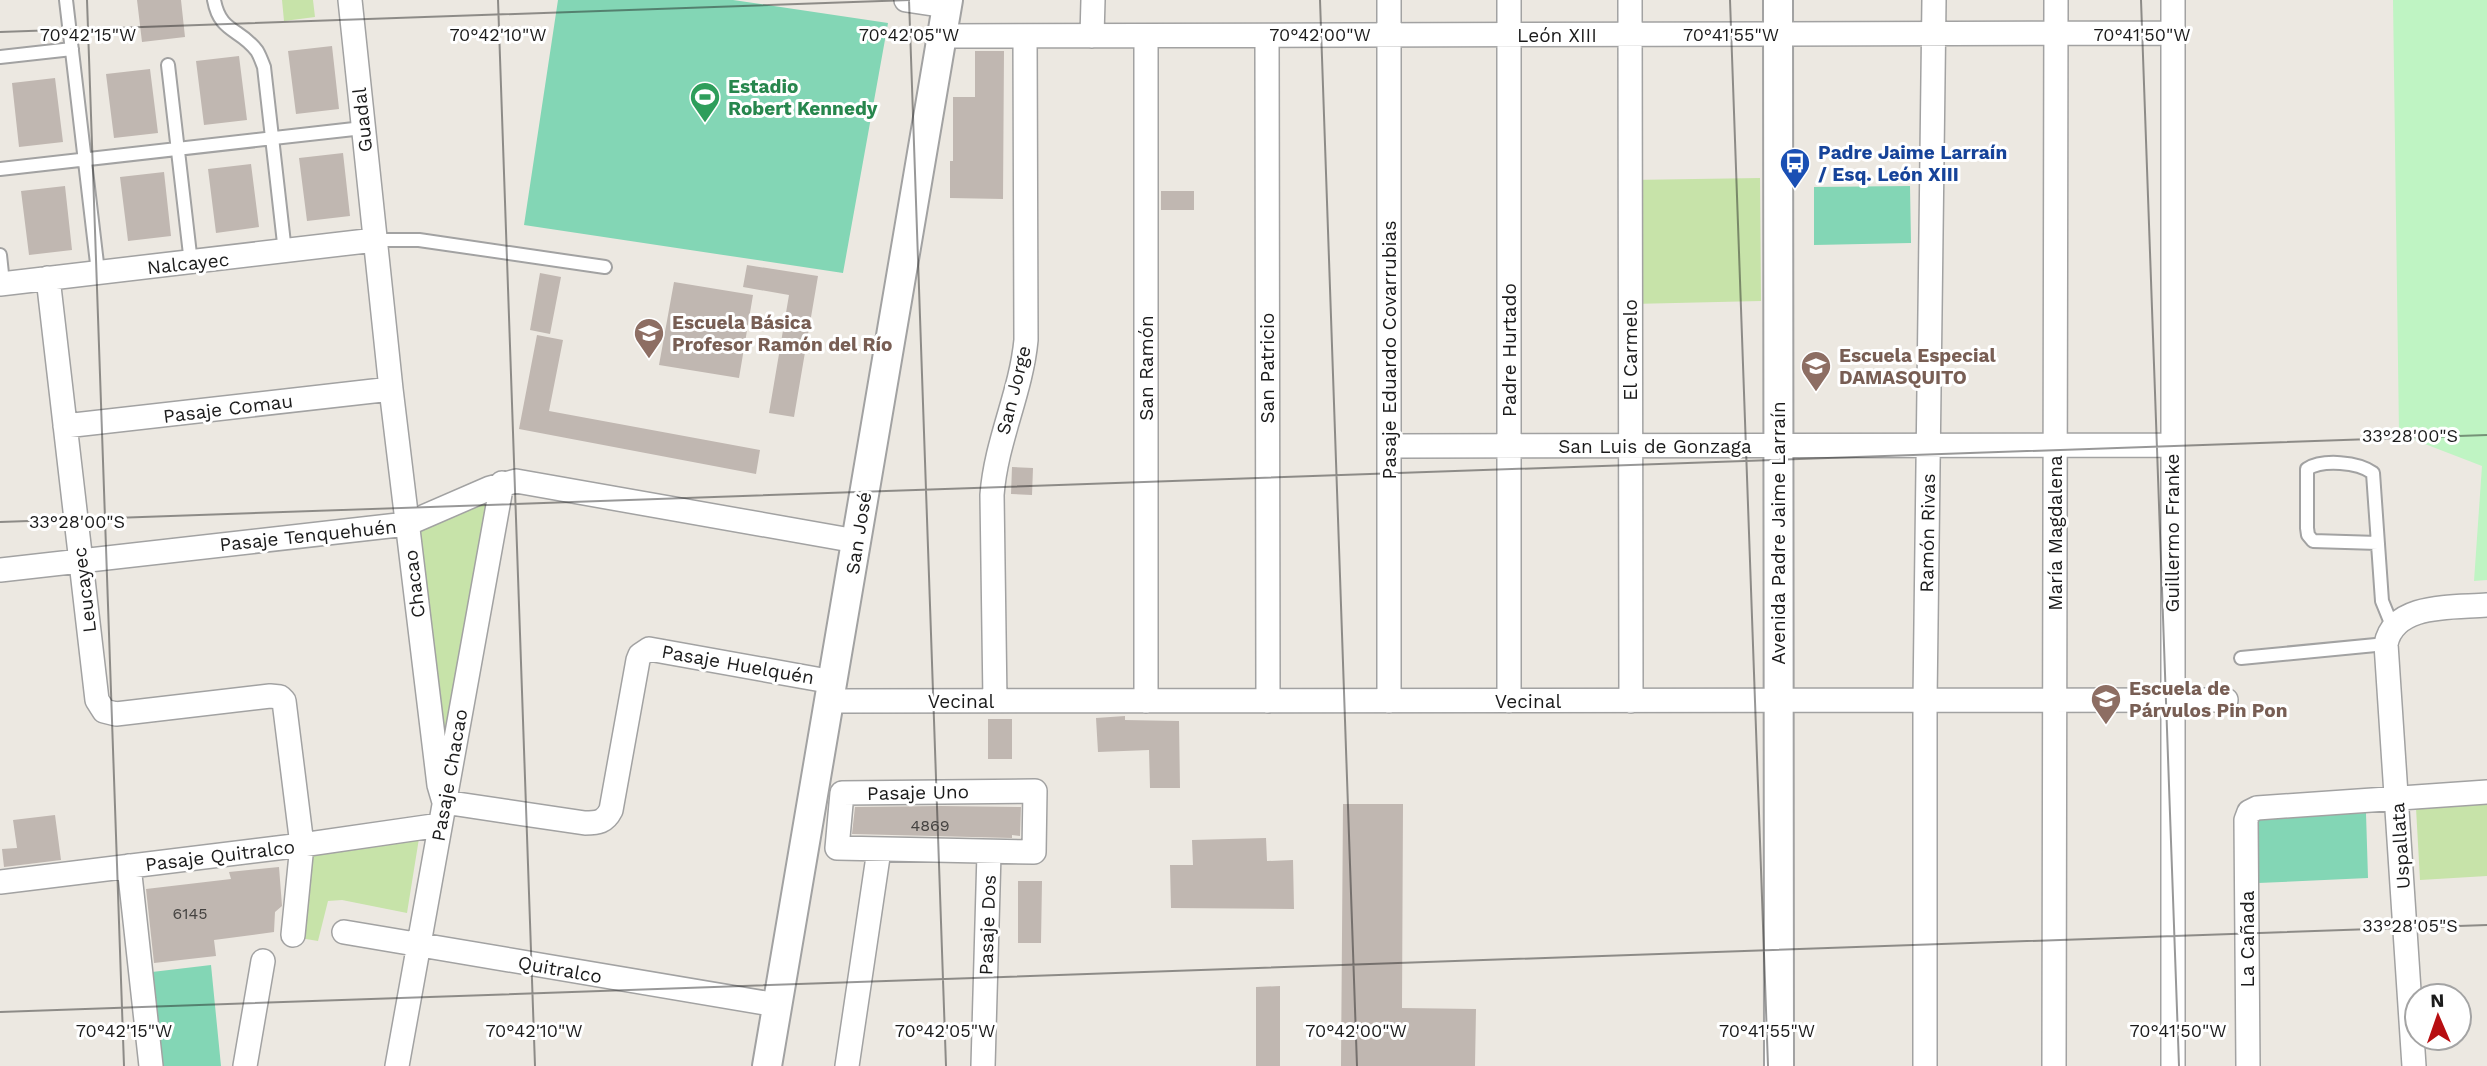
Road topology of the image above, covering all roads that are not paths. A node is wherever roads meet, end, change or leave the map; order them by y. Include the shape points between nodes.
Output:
1 (66, 0) edge
2 (214, 0) edge
3 (350, 0) edge
4 (906, 0) edge
5 (1093, 0) edge
6 (1389, 0) edge
7 (1509, 0) edge
8 (1630, 0) edge
9 (1778, 0) edge
10 (1934, 0) edge
11 (2056, 0) edge
12 (2173, 0) edge
13 (947, 3) edge
14 (2173, 33) junction
15 (1934, 34) junction
16 (2056, 34) junction
17 (1509, 35) junction
18 (1630, 35) junction
19 (1778, 35) junction
20 (941, 36) junction
21 (1025, 36) junction
22 (1093, 36) junction
23 (1146, 36) junction
24 (1267, 36) junction
25 (1389, 36) junction
26 (72, 49) junction
27 (0, 57) edge
28 (168, 65) dead end
29 (363, 128) junction
30 (272, 138) junction
31 (178, 149) junction
32 (85, 160) junction
33 (0, 169) edge
34 (375, 240) junction
35 (285, 252) junction
36 (0, 255) edge
37 (191, 263) junction
38 (605, 267) dead end
39 (98, 272) junction
40 (48, 278) junction
41 (2, 284) edge
42 (391, 389) junction
43 (65, 426) junction
44 (1928, 445) junction
45 (2055, 445) junction
46 (2172, 445) junction
47 (1389, 446) junction
48 (1509, 446) junction
49 (1630, 446) junction
50 (1778, 446) junction
51 (502, 483) junction
52 (407, 524) junction
53 (856, 541) junction
54 (2378, 543) junction
55 (80, 561) junction
56 (0, 570) edge
57 (2487, 605) edge
58 (2390, 636) junction
59 (2241, 658) dead end
60 (832, 691) junction
61 (1778, 700) junction
62 (2226, 700) dead end
63 (995, 701) junction
64 (1146, 701) junction
65 (1268, 701) junction
66 (1389, 701) junction
67 (1509, 701) junction
68 (1631, 701) junction
69 (1925, 701) junction
70 (2055, 701) junction
71 (2172, 701) junction
72 (2487, 792) edge
73 (2397, 799) junction
74 (444, 802) junction
75 (440, 825) junction
76 (303, 845) junction
77 (879, 850) junction
78 (989, 853) junction
79 (129, 866) junction
80 (0, 882) edge
81 (344, 932) dead end
82 (293, 935) dead end
83 (419, 945) junction
84 (263, 961) dead end
85 (777, 1005) junction
86 (151, 1066) edge
87 (245, 1066) edge
88 (397, 1066) edge
89 (767, 1066) edge
90 (848, 1066) edge
91 (983, 1066) edge
92 (1779, 1066) edge
93 (1926, 1066) edge
94 (2054, 1066) edge
95 (2173, 1066) edge
96 (2248, 1066) edge
97 (2414, 1066) edge

1 - 26 lane
2 - 30 lane via 224,25 256,51 264,67
3 - 29 street, Guadal
4 - 13 street
5 - 22 street
6 - 25 street, Pasaje Eduardo Covarrubias
7 - 17 street, Padre Hurtado
8 - 18 street, El Carmelo
9 - 19 street, Avenida Padre Jaime Larraín
10 - 15 street, Ramón Rivas
11 - 16 street, María Magdalena
12 - 14 street, Guillermo Franke
13 - 20 street, San José
14 - 16 street, León XIII
14 - 46 street, Guillermo Franke
15 - 16 street, León XIII
15 - 19 street, León XIII
15 - 44 street, Ramón Rivas
16 - 45 street, María Magdalena
17 - 18 street, León XIII
17 - 25 street, León XIII
17 - 48 street, Padre Hurtado
18 - 19 street, León XIII
18 - 49 street, El Carmelo
19 - 50 street, Avenida Padre Jaime Larraín
20 - 21 street, León XIII
20 - 53 street, San José
21 - 22 street, León XIII
21 - 63 street, San Jorge via 1026,340 994,471
22 - 23 street, León XIII
23 - 24 street, León XIII
23 - 64 street, San Ramón
24 - 25 street, León XIII
24 - 65 street, San Patricio
25 - 47 street, Pasaje Eduardo Covarrubias
26 - 27 lane
26 - 32 lane
28 - 31 lane
29 - 30 lane
29 - 34 street, Guadal
30 - 31 lane
30 - 35 lane
31 - 32 lane
31 - 37 lane
32 - 33 lane
32 - 39 lane
34 - 35 street, Nalcayec
34 - 38 lane via 419,240
34 - 42 street, Chacao
35 - 37 street, Nalcayec
36 - 41 lane
37 - 39 street, Nalcayec
39 - 40 street, Nalcayec
40 - 41 street, Nalcayec
40 - 43 street, Leucayec
42 - 43 street, Pasaje Comau
42 - 52 street, Chacao
43 - 55 street, Leucayec
44 - 45 street, San Luis de Gonzaga
44 - 50 street, San Luis de Gonzaga
44 - 69 street, Ramón Rivas
45 - 46 street, San Luis de Gonzaga
45 - 70 street, María Magdalena
46 - 71 street, Guillermo Franke
47 - 48 street, San Luis de Gonzaga
47 - 66 street, Pasaje Eduardo Covarrubias
48 - 49 street, San Luis de Gonzaga
48 - 67 street, Padre Hurtado
49 - 50 street, San Luis de Gonzaga
49 - 68 street, El Carmelo
50 - 61 street, Avenida Padre Jaime Larraín
51 - 52 street, Pasaje Tenquehuén
51 - 53 street, Pasaje Tenquehuén via 528,482
51 - 74 street, Pasaje Chacao
52 - 55 street, Pasaje Tenquehuén
52 - 74 street, Chacao
53 - 60 street, San José
54 - 54 lane via 2373,473 2354,465 2316,464 2308,469 2307,528 2313,541
54 - 58 lane
55 - 56 street, Pasaje Tenquehuén
55 - 76 street, Leucayec via 97,700 104,711 116,714 275,696 284,701
57 - 58 street via 2415,613
58 - 59 lane
58 - 73 street, Uspallata
60 - 63 street, Vecinal
60 - 74 street, Pasaje Huelquén via 649,649 638,660 607,817 585,823
60 - 85 street, San José
61 - 68 street, Vecinal
61 - 69 street, Vecinal
61 - 92 street, Avenida Padre Jaime Larraín
62 - 71 street, Vecinal
63 - 64 street, Vecinal
64 - 65 street, Vecinal
65 - 66 street, Vecinal
66 - 67 street, Vecinal
67 - 68 street, Vecinal
69 - 70 street, Vecinal
69 - 93 street, Ramón Rivas
70 - 71 street, Vecinal
70 - 94 street, María Magdalena
71 - 95 street, Guillermo Franke
72 - 73 street
73 - 96 street, La Cañada via 2249,812
73 - 97 street, Uspallata
74 - 75 street, Pasaje Chacao
75 - 76 street, Pasaje Quitralco
75 - 83 street, Pasaje Chacao
76 - 79 street, Pasaje Quitralco
76 - 82 street
77 - 78 street, Pasaje Dos
77 - 78 street, Pasaje Uno via 837,848 842,793 1035,791 1034,852
77 - 90 street
78 - 91 street, Pasaje Dos
79 - 80 street, Pasaje Quitralco
79 - 86 street
81 - 83 street, Quitralco
83 - 85 street, Quitralco
83 - 88 street, Pasaje Chacao
84 - 87 street
85 - 89 street, San José

